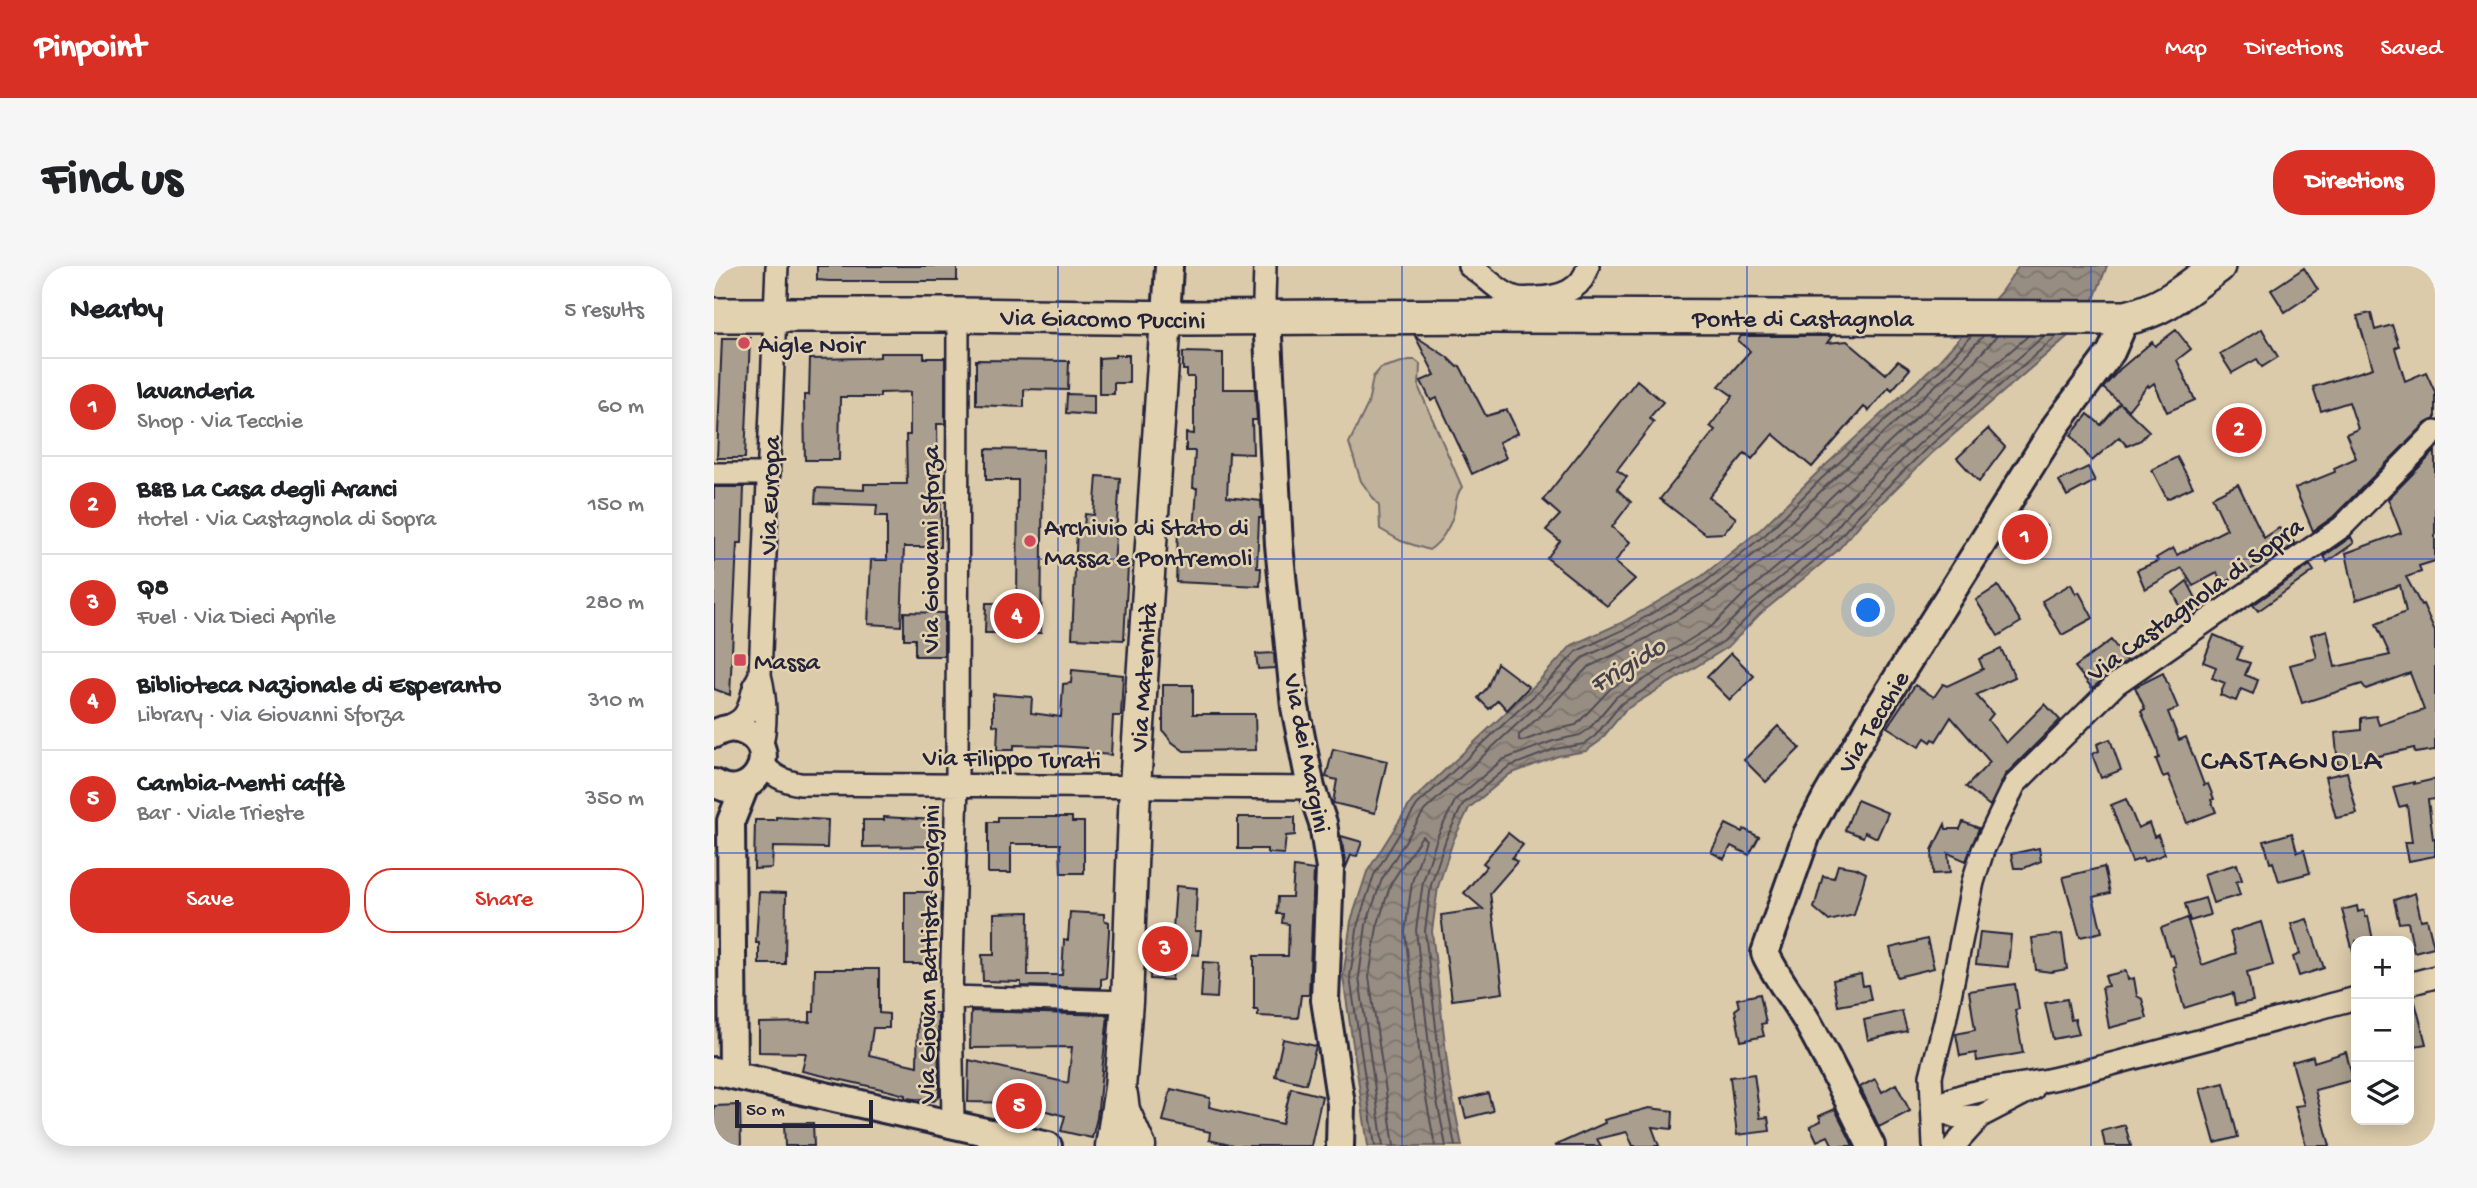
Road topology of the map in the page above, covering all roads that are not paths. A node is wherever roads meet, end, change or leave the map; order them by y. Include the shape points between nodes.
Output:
1 (778, 266) edge
2 (1169, 266) edge
3 (1265, 266) edge
4 (1469, 266) edge
5 (1588, 266) edge
6 (2200, 272) edge
7 (776, 314) junction
8 (958, 315) junction
9 (714, 316) edge
10 (1492, 316) joint
11 (2120, 317) junction
12 (1166, 318) junction
13 (1267, 318) junction
14 (2435, 432) edge
15 (714, 474) edge
16 (769, 474) junction
17 (761, 676) junction
18 (719, 732) edge
19 (761, 755) junction
20 (714, 783) edge
21 (957, 784) junction
22 (745, 786) junction
23 (1135, 786) junction
24 (1311, 788) junction
25 (2435, 977) edge
26 (2414, 983) edge
27 (951, 997) junction
28 (2352, 999) edge
29 (1127, 1003) junction
30 (723, 1073) edge
31 (2052, 1079) junction
32 (1120, 1088) junction
33 (1933, 1108) junction
34 (1982, 1116) junction
35 (953, 1125) junction
36 (1048, 1146) edge
37 (1111, 1146) edge
38 (1140, 1146) edge
39 (1340, 1146) edge
40 (1871, 1146) edge
41 (1934, 1146) edge
42 (1954, 1146) edge

1 - 7 street, Via Europa
2 - 12 street
3 - 13 street
4 - 5 street via 1517,299 1567,293 1585,277
6 - 11 main road, Ponte di Castagnola via 2164,305 2148,313
7 - 8 main road, Via Giacomo Puccini
7 - 9 main road, Via Giacomo Puccini
7 - 16 street, Via Europa
8 - 12 main road, Via Giacomo Puccini
8 - 21 street, Via Giovanni Sforza
10 - 11 main road, Ponte di Castagnola
10 - 13 main road, Via Giacomo Puccini
11 - 40 street, Via Tecchie via 2111,352 2050,435 1835,782 1807,834 1770,934 1765,953 1773,971 1815,1036
12 - 13 main road, Via Giacomo Puccini
12 - 23 main road, Via Maternità
13 - 24 street, Via dei Margini via 1279,545 1295,707
14 - 33 street, Via Castagnola di Sopra via 2342,527 2116,684 2015,784 1973,882 1931,1076
15 - 16 street
16 - 17 street, Via Europa
17 - 18 street, Via Europa via 753,685 742,719
17 - 19 street, Via Europa via 765,695
18 - 19 street via 740,729 749,733
19 - 21 street, Via Filippo Turati via 770,772 782,781 800,784
19 - 22 street via 757,777
20 - 22 street via 725,788
21 - 23 street, Via Filippo Turati
21 - 27 street, Via Giovan Battista Giorgini
22 - 30 street via 731,821
23 - 24 street, Via Filippo Turati
23 - 29 main road, Via Maternità
24 - 39 street, Via dei Margini via 1323,823 1330,869 1325,1000 1341,1104
25 - 26 street
27 - 29 street
27 - 35 street, Via Giovan Battista Giorgini
28 - 31 street
29 - 32 main road, Via Maternità
30 - 35 street
31 - 33 street via 1991,1089
31 - 34 street
32 - 37 main road, Via Maternità
32 - 38 main road
33 - 34 street via 1955,1117
33 - 41 street, Via Castagnola di Sopra
34 - 42 street
35 - 36 street

